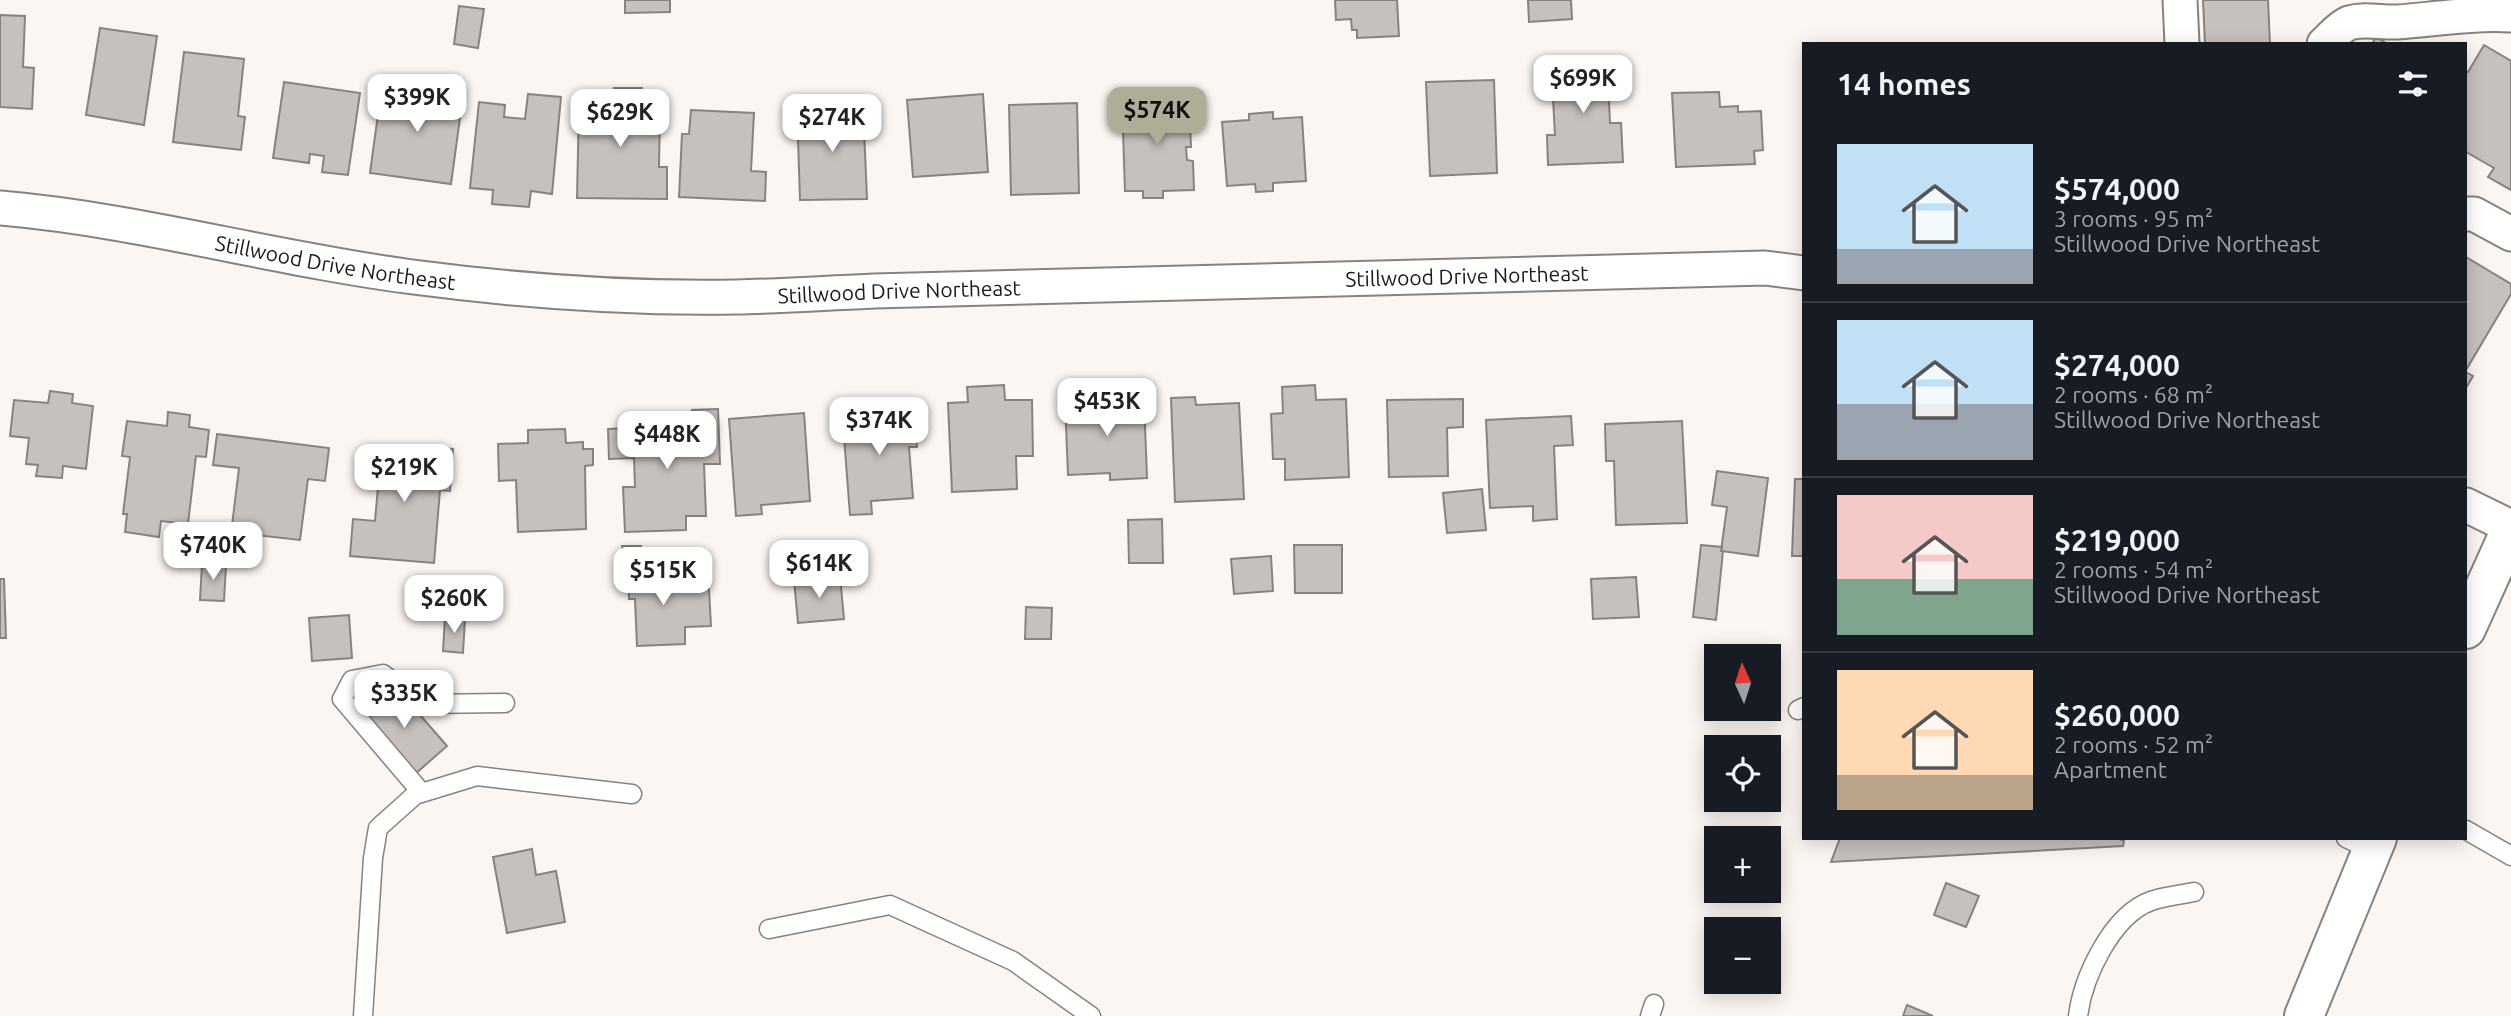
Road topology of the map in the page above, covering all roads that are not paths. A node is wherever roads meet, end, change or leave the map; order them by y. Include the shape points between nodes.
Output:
1 (2180, 0) edge
2 (2511, 15) edge
3 (2182, 42) edge
4 (2326, 42) edge
5 (0, 208) edge
6 (2467, 214) edge
7 (2511, 234) edge
8 (1802, 272) edge
9 (2467, 506) edge
10 (2508, 541) edge
11 (2467, 627) edge
12 (505, 703) dead end
13 (421, 792) junction
14 (632, 794) dead end
15 (2467, 831) edge
16 (2365, 842) edge
17 (2511, 856) edge
18 (2194, 891) dead end
19 (769, 929) dead end
20 (363, 1016) edge
21 (1091, 1016) edge
22 (2078, 1016) edge
23 (2304, 1016) edge

1 - 3 street
2 - 4 street via 2350,23
5 - 8 street, Stillwood Drive Northeast via 136,225 412,277 626,296 736,297 1765,268
6 - 7 street
9 - 10 street
10 - 11 main road
12 - 13 lane via 421,704 383,674 352,680 342,699
13 - 14 lane via 478,776
13 - 20 lane via 378,828
15 - 17 lane
16 - 23 main road
18 - 22 lane via 2149,902 2110,934 2094,965
19 - 21 lane via 890,905 1013,961

